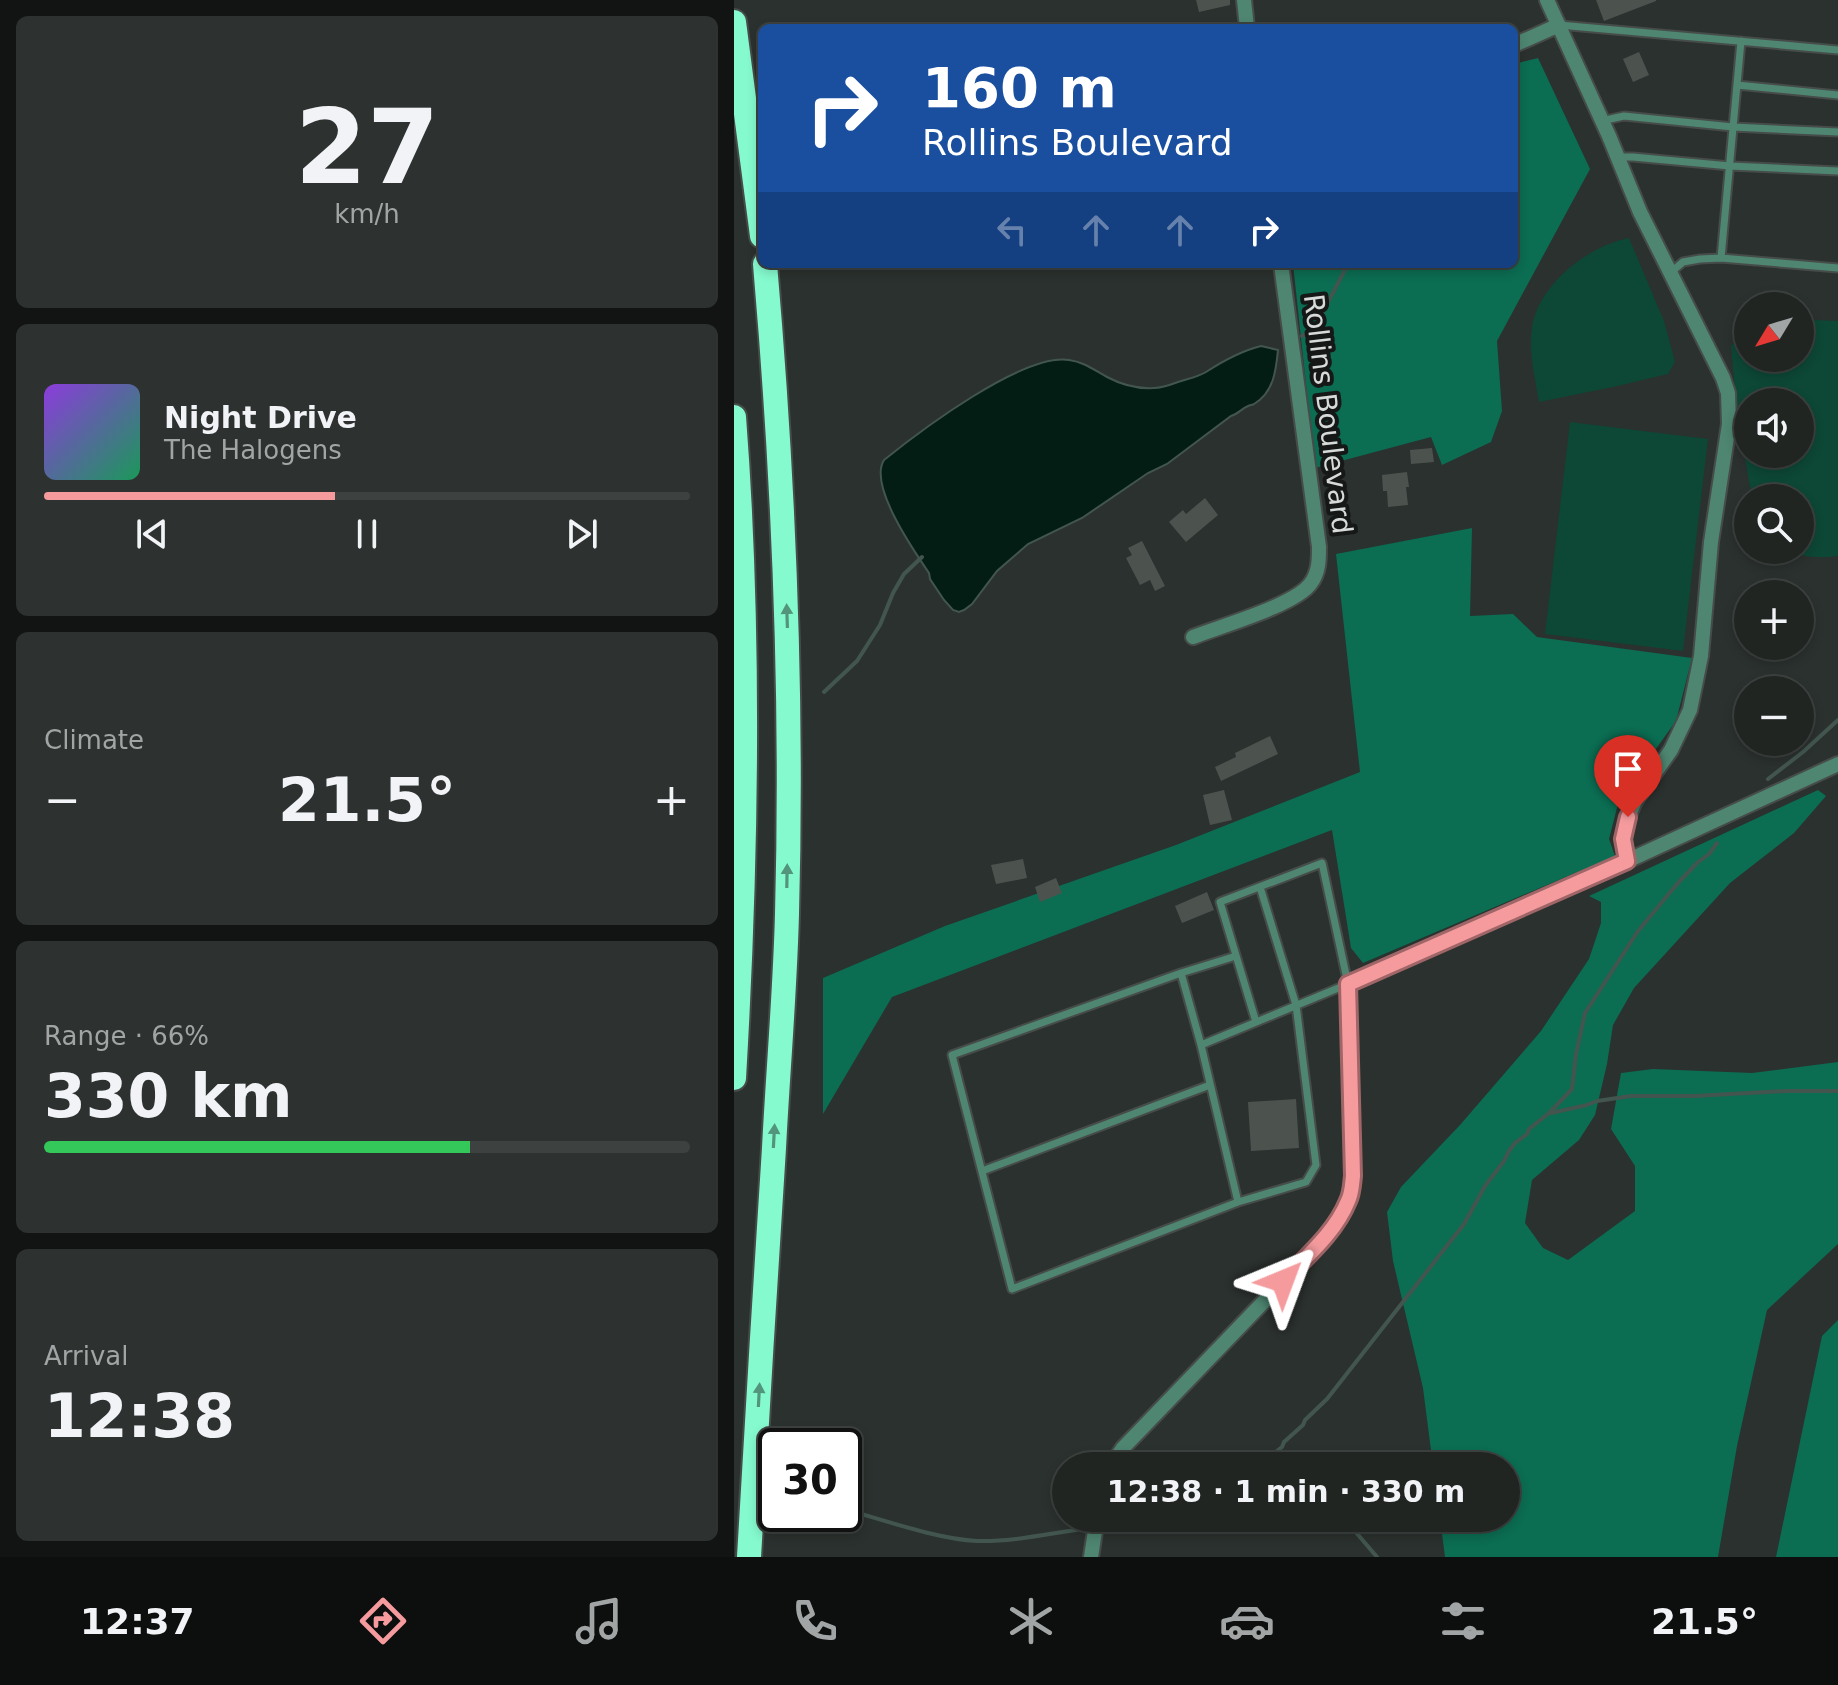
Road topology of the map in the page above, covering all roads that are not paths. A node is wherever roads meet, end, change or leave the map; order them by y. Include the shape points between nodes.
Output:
1 (1244, 0) edge
2 (1547, 0) edge
3 (734, 22) edge
4 (1247, 24) edge
5 (1559, 25) junction
6 (1741, 41) junction
7 (1518, 43) edge
8 (1838, 50) edge
9 (1737, 85) junction
10 (1838, 95) edge
11 (1601, 121) junction
12 (1733, 127) junction
13 (1838, 132) edge
14 (1617, 157) junction
15 (1730, 166) junction
16 (1838, 171) edge
17 (758, 205) edge
18 (1721, 258) junction
19 (765, 268) edge
20 (1282, 268) edge
21 (1838, 268) edge
22 (1670, 273) junction
23 (734, 417) edge
24 (1193, 637) dead end
25 (1838, 764) edge
26 (1627, 861) junction
27 (1260, 887) junction
28 (1236, 956) junction
29 (1181, 973) junction
30 (1348, 984) junction
31 (1296, 1005) junction
32 (1256, 1022) junction
33 (1201, 1045) junction
34 (734, 1078) edge
35 (1210, 1085) junction
36 (982, 1171) junction
37 (1238, 1202) junction
38 (1120, 1452) edge
39 (1095, 1532) edge
40 (749, 1557) edge
41 (1091, 1557) edge

1 - 4 street
2 - 5 street
3 - 17 highway
5 - 6 lane
5 - 7 street
5 - 11 street
6 - 8 lane
6 - 9 lane
9 - 10 lane
9 - 12 lane
11 - 12 lane via 1624,116
11 - 14 street
12 - 13 lane
12 - 15 lane
14 - 15 lane
14 - 22 street
15 - 16 lane
15 - 18 lane
18 - 21 lane
18 - 22 lane via 1683,262
40 -> 19 highway via 787,917 785,541
20 - 24 street, Rollins Boulevard via 1320,561 1310,584 1292,600
22 - 26 street via 1723,378 1729,424 1690,710 1628,817 1623,839
23 - 34 highway via 745,728
25 - 26 street
26 - 30 street
27 - 28 lane via 1220,902
27 - 30 lane via 1322,863
27 - 31 lane
28 - 29 lane
28 - 32 lane
29 - 33 lane
29 - 36 lane via 952,1055
30 - 31 lane
30 - 38 street via 1350,1198 1323,1240
31 - 32 lane
31 - 37 lane via 1316,1165 1306,1182
32 - 33 lane
33 - 35 lane
35 - 36 lane
35 - 37 lane
36 - 37 lane via 1012,1289
39 - 41 street

